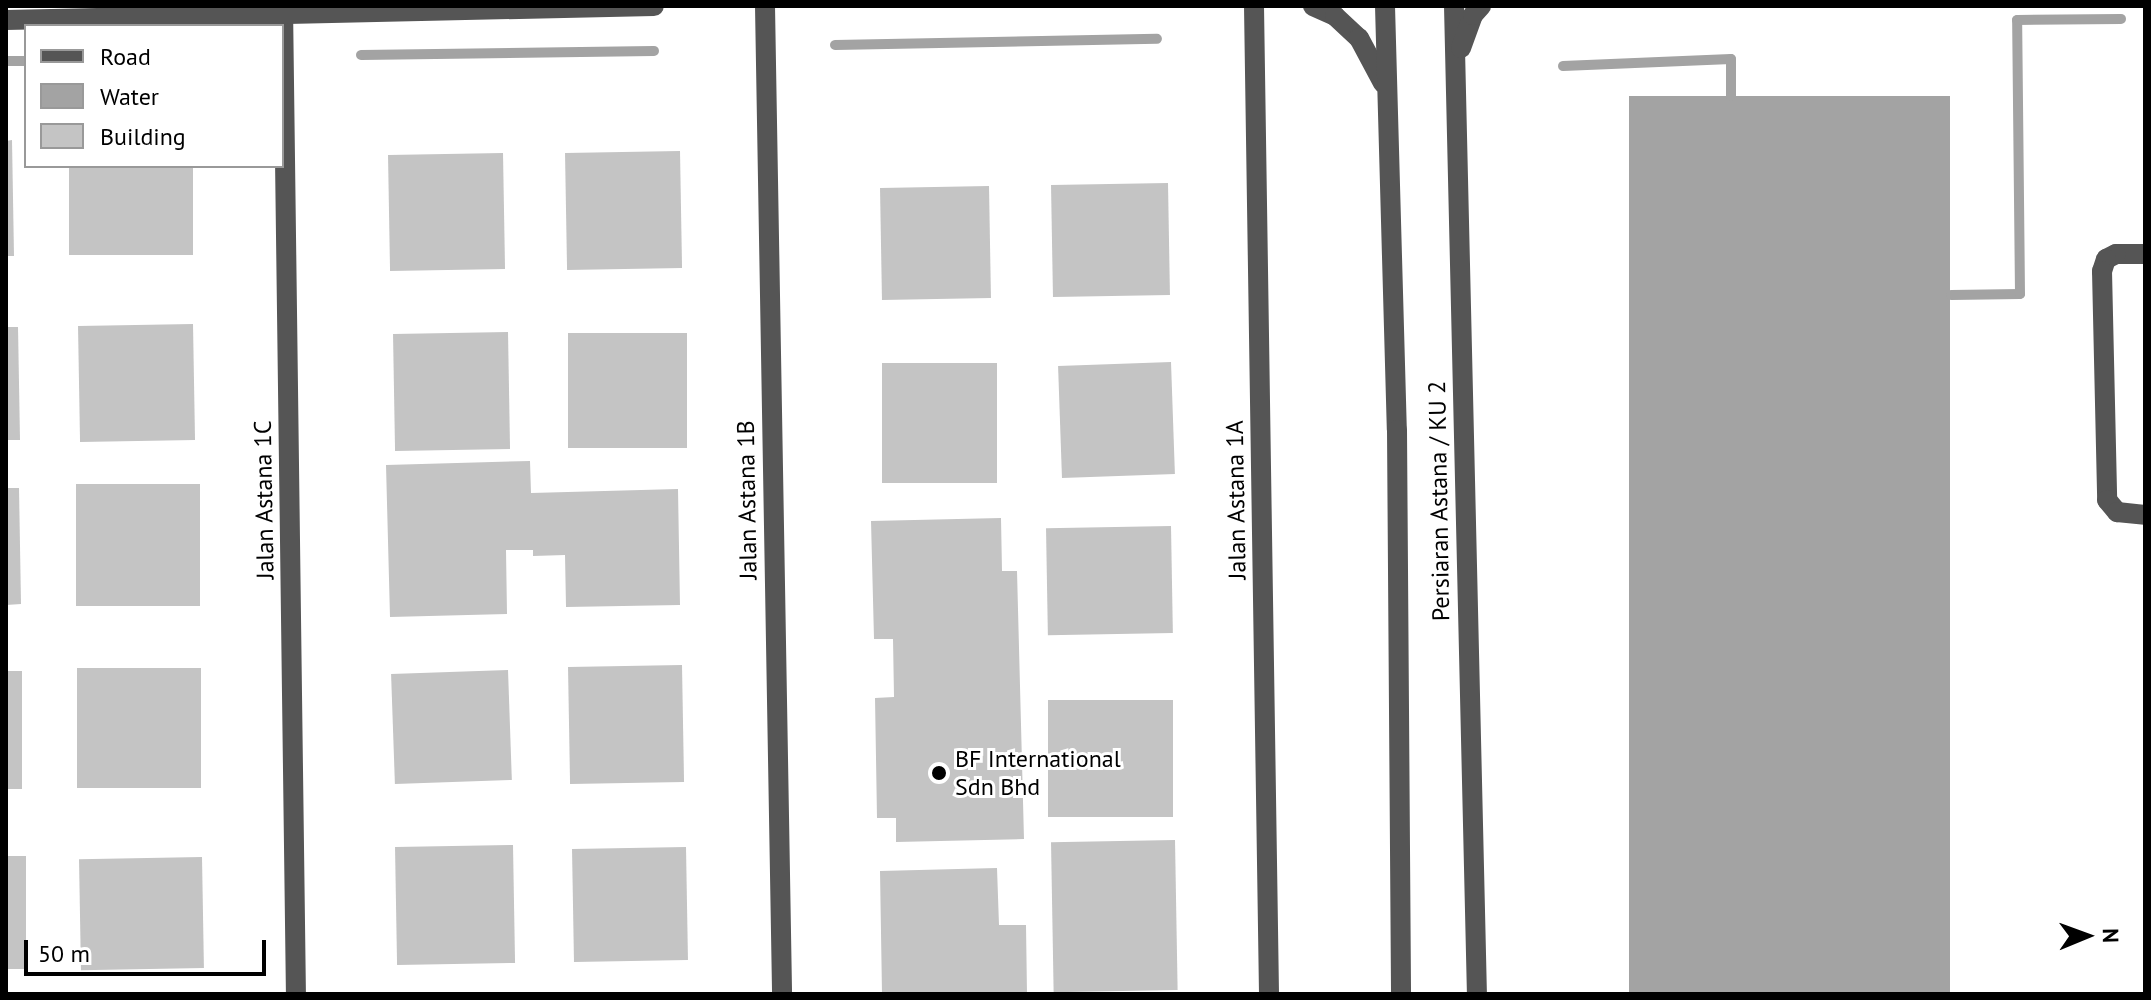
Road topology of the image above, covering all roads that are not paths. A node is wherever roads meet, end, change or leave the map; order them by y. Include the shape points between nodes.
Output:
1 (654, 6) edge
2 (765, 6) edge
3 (1254, 6) edge
4 (1313, 6) edge
5 (1385, 6) edge
6 (1454, 6) edge
7 (1481, 6) edge
8 (283, 10) edge
9 (6, 20) edge
10 (1455, 84) junction
11 (284, 86) edge
12 (1385, 87) junction
13 (2145, 254) edge
14 (2145, 515) edge
15 (296, 994) edge
16 (782, 994) edge
17 (1269, 994) edge
18 (1401, 994) edge
19 (1477, 994) edge

1 - 8 street
2 - 16 street, Jalan Astana 1B
3 - 17 street, Jalan Astana 1A
4 - 12 street via 1335,16 1359,38
5 - 12 street, Persiaran Astana / KU 2
6 - 10 street, Persiaran Astana / KU 2
7 - 10 street via 1462,43
8 - 9 street
10 - 19 street, Persiaran Astana / KU 2
11 - 15 street, Jalan Astana 1C
12 - 18 street, Persiaran Astana / KU 2 via 1397,430
13 - 14 street via 2116,254 2106,259 2102,271 2107,500 2117,512

